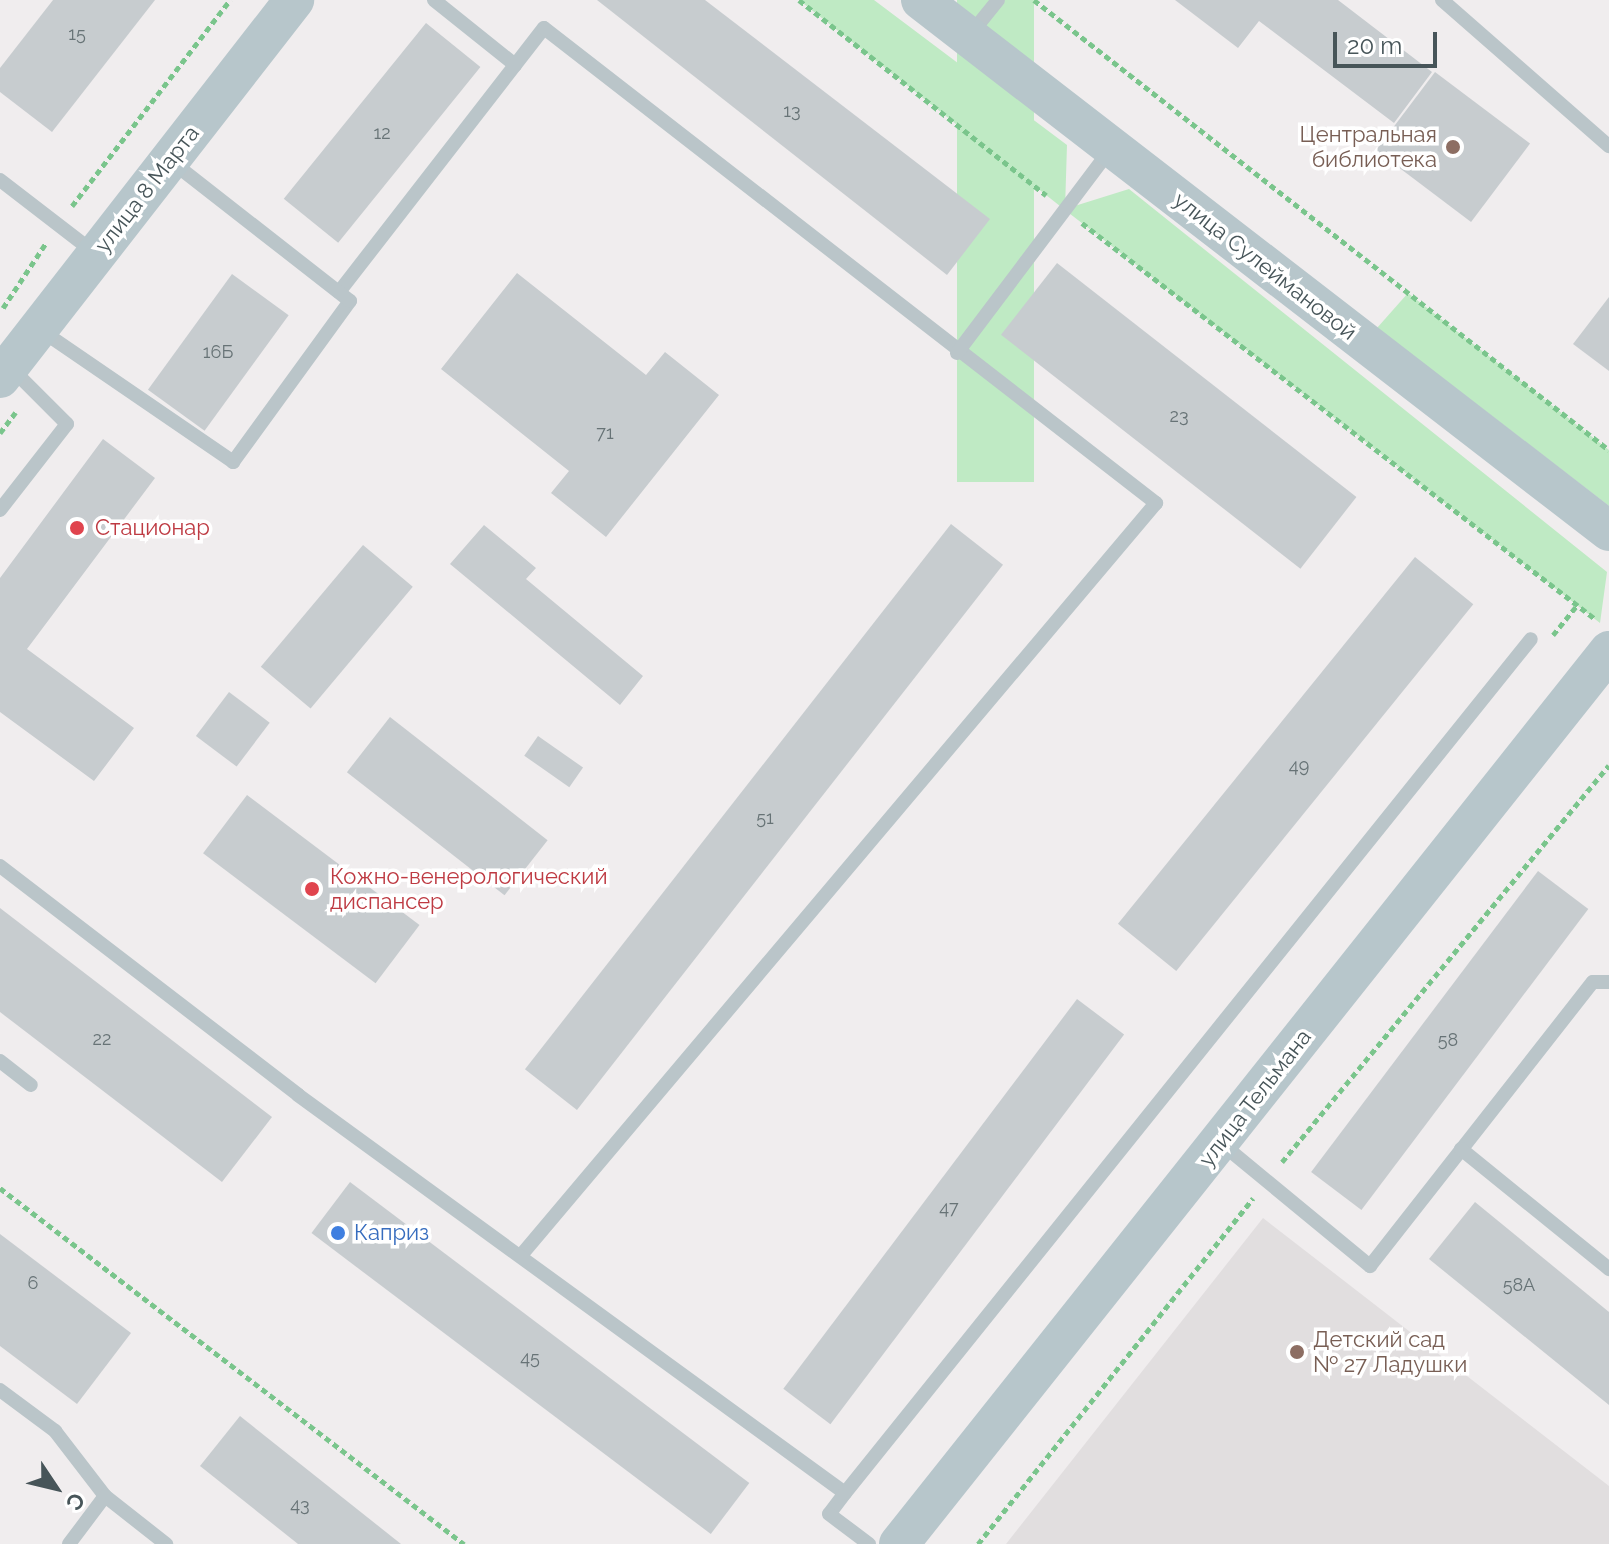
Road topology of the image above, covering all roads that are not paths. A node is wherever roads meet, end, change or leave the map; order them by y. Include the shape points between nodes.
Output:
1 (294, 0) edge
2 (434, 0) edge
3 (921, 0) edge
4 (998, 0) edge
5 (1442, 0) edge
6 (968, 37) junction
7 (515, 65) junction
8 (1609, 146) edge
9 (1112, 147) junction
10 (169, 160) junction
11 (0, 180) edge
12 (96, 254) junction
13 (339, 292) junction
14 (39, 328) junction
15 (957, 353) junction
16 (5, 372) edge
17 (0, 510) edge
18 (1609, 531) edge
19 (1604, 637) edge
20 (1531, 639) dead end
21 (0, 866) edge
22 (1609, 982) edge
23 (0, 1061) edge
24 (31, 1085) dead end
25 (1220, 1142) junction
26 (1461, 1149) junction
27 (522, 1254) junction
28 (1609, 1269) edge
29 (0, 1390) edge
30 (845, 1493) junction
31 (105, 1496) junction
32 (69, 1544) edge
33 (166, 1544) edge
34 (869, 1544) edge
35 (899, 1544) edge

1 - 10 street, улица 8 Марта
2 - 7 lane
3 - 6 street, улица Сулеймановой
4 - 6 lane
5 - 8 lane
6 - 9 street, улица Сулеймановой
7 - 13 lane
7 - 15 lane via 544,28
9 - 15 lane
9 - 18 street, улица Сулеймановой
10 - 12 street, улица 8 Марта
10 - 13 lane
11 - 12 lane
12 - 14 street, улица 8 Марта
13 - 14 lane via 350,301 233,462
14 - 16 street, улица 8 Марта
15 - 27 lane via 1156,503
16 - 17 lane via 67,424
19 - 25 street, улица Тельмана
20 - 30 lane
21 - 27 lane via 298,1095
22 - 26 lane via 1593,982
23 - 24 lane
25 - 26 lane via 1370,1266
25 - 35 street, улица Тельмана
26 - 28 lane
27 - 30 lane
29 - 31 lane via 55,1431
30 - 34 lane via 829,1514
31 - 32 lane
31 - 33 lane

